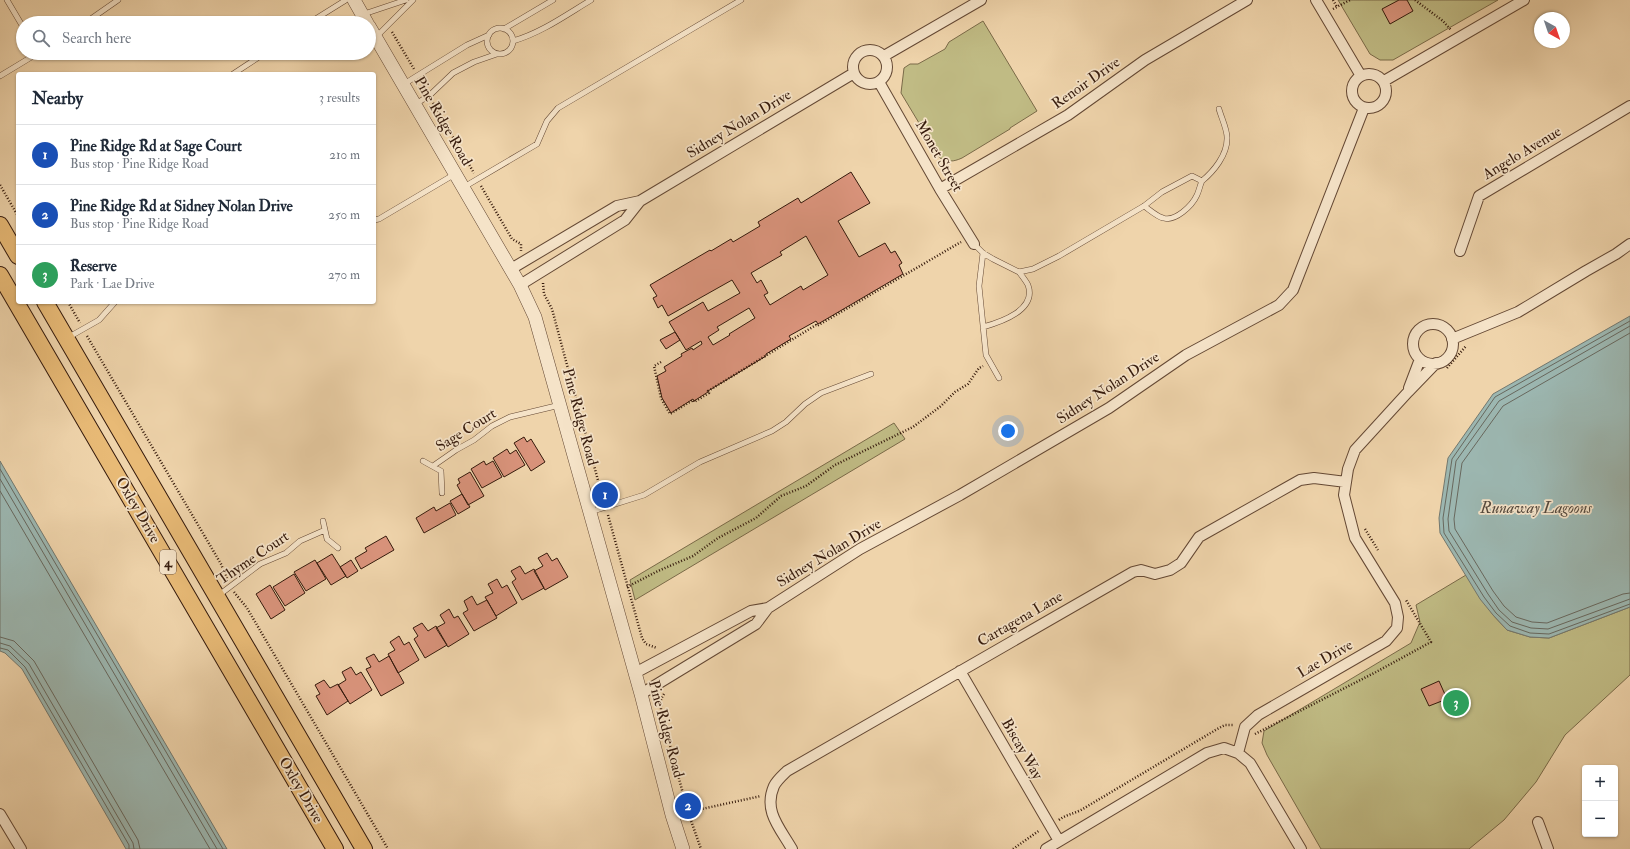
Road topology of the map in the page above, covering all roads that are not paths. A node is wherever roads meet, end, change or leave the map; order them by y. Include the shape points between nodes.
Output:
1 (7, 0) edge
2 (118, 0) edge
3 (346, 0) edge
4 (354, 0) edge
5 (406, 0) edge
6 (414, 0) edge
7 (553, 0) edge
8 (591, 0) edge
9 (741, 0) edge
10 (981, 0) edge
11 (1247, 0) edge
12 (1316, 0) edge
13 (1524, 0) edge
14 (16, 16) edge
15 (95, 16) edge
16 (320, 16) edge
17 (364, 16) edge
18 (376, 20) edge
19 (376, 21) edge
20 (504, 29) junction
21 (489, 35) junction
22 (376, 37) edge
23 (513, 41) junction
24 (497, 54) junction
25 (884, 56) junction
26 (26, 60) edge
27 (254, 60) edge
28 (236, 72) edge
29 (854, 73) junction
30 (0, 76) edge
31 (1361, 76) junction
32 (1384, 81) junction
33 (879, 82) junction
34 (403, 84) junction
35 (415, 105) junction
36 (1630, 106) edge
37 (1364, 108) junction
38 (1219, 109) dead end
39 (456, 174) junction
40 (1202, 180) junction
41 (464, 188) junction
42 (940, 189) junction
43 (640, 201) junction
44 (1144, 206) junction
45 (376, 219) edge
46 (0, 225) edge
47 (972, 240) joint
48 (1630, 244) edge
49 (1460, 251) dead end
50 (16, 253) edge
51 (983, 253) junction
52 (511, 269) junction
53 (1019, 272) junction
54 (0, 275) edge
55 (520, 285) junction
56 (16, 302) edge
57 (17, 304) edge
58 (46, 304) edge
59 (113, 304) edge
60 (983, 327) junction
61 (66, 338) junction
62 (1452, 338) junction
63 (1420, 359) junction
64 (1440, 367) junction
65 (872, 374) dead end
66 (999, 378) dead end
67 (1408, 392) junction
68 (560, 405) junction
69 (423, 461) dead end
70 (433, 466) junction
71 (1346, 482) junction
72 (442, 493) dead end
73 (590, 512) junction
74 (323, 521) dead end
75 (325, 530) junction
76 (338, 548) dead end
77 (217, 597) junction
78 (768, 608) junction
79 (960, 671) junction
80 (635, 673) junction
81 (641, 694) junction
82 (1238, 753) junction
83 (0, 814) edge
84 (1538, 822) dead end
85 (1059, 841) junction
86 (21, 849) edge
87 (335, 849) edge
88 (364, 849) edge
89 (683, 849) edge
90 (792, 849) edge
91 (1046, 849) edge
92 (1300, 849) edge
93 (1548, 849) edge

1 - 14 lane
2 - 15 lane
3 - 16 lane
4 - 17 street, Pine Ridge Road
5 - 18 lane
6 - 19 lane
7 - 20 lane
8 - 23 lane via 539,31
9 - 41 lane via 558,108 547,121 537,144
10 - 25 street
11 - 42 street, Renoir Drive via 1145,60 1068,115
12 - 31 street
13 - 32 street
20 - 21 lane via 498,29
20 - 23 lane
21 - 24 lane via 488,45
21 - 34 lane via 467,45
22 - 34 street, Pine Ridge Road
23 - 24 lane via 510,50
24 - 35 lane via 453,73
25 - 29 street via 874,50 864,51 856,58
25 - 33 street via 887,70
26 - 30 lane
27 - 28 lane
29 - 33 street via 862,82
29 - 43 street, Sidney Nolan Drive
31 - 32 street via 1371,73
31 - 37 street via 1353,84 1352,90 1355,101
32 - 37 street via 1387,92 1383,102 1374,108
33 - 42 street, Monet Street
34 - 35 street, Pine Ridge Road
35 - 39 street, Pine Ridge Road
36 - 49 street, Angelo Avenue via 1479,196
37 - 78 street, Sidney Nolan Drive via 1293,290 1279,305 1186,355 1108,408 960,495 860,549
38 - 40 lane via 1228,138 1222,158
39 - 41 street, Pine Ridge Road
39 - 45 lane
40 - 44 lane via 1192,176 1182,180
40 - 44 lane via 1189,206 1175,217 1163,219
41 - 52 street, Pine Ridge Road
42 - 47 street, Monet Street
43 - 52 street, Sidney Nolan Drive via 617,206
43 - 55 street, Sidney Nolan Drive via 625,220
44 - 53 lane via 1059,256 1033,269
46 - 50 main road
47 - 51 lane
48 - 62 street via 1518,312
51 - 53 lane
51 - 60 lane via 979,286
52 - 55 street, Pine Ridge Road
53 - 60 lane via 1028,284 1030,297 1025,306 1003,322
54 - 56 main road, Oxley Drive / 4
55 - 68 street, Pine Ridge Road via 536,317
57 - 87 main road, Oxley Drive / 4
58 - 61 main road, Oxley Drive / 4
59 - 61 lane via 99,320
60 - 66 lane via 986,354
61 - 77 main road, Oxley Drive / 4
62 - 63 street via 1445,327 1425,325 1415,334 1413,341 1413,347
62 - 64 street via 1451,352
63 - 64 street
63 - 67 street, Lae Drive
64 - 67 street, Lae Drive
65 - 73 lane via 821,393 772,432 700,462 644,495
67 - 71 street, Lae Drive via 1355,450
68 - 70 lane, Sage Court via 510,417 492,426
68 - 73 street, Pine Ridge Road
69 - 70 lane
70 - 72 lane via 441,471
71 - 79 street, Cartagena Lane via 1314,478 1300,480 1199,537 1181,564 1155,574 1141,570 1133,572
71 - 82 street, Lae Drive via 1344,495 1355,538 1395,604 1397,628 1386,641 1258,715 1245,727
73 - 80 street, Pine Ridge Road
74 - 75 lane
75 - 76 lane via 328,538
75 - 77 lane, Thyme Court via 300,541 286,553 260,564
77 - 88 main road, Oxley Drive / 4
78 - 80 street, Sidney Nolan Drive via 750,611
78 - 81 street, Sidney Nolan Drive via 756,624
79 - 85 street, Biscay Way
79 - 90 street, Cartagena Lane via 787,771 775,785 771,811
80 - 81 street, Pine Ridge Road
81 - 89 street, Pine Ridge Road
82 - 85 street via 1224,748 1207,753
82 - 92 street via 1250,763
83 - 86 street
84 - 93 street
85 - 91 street

